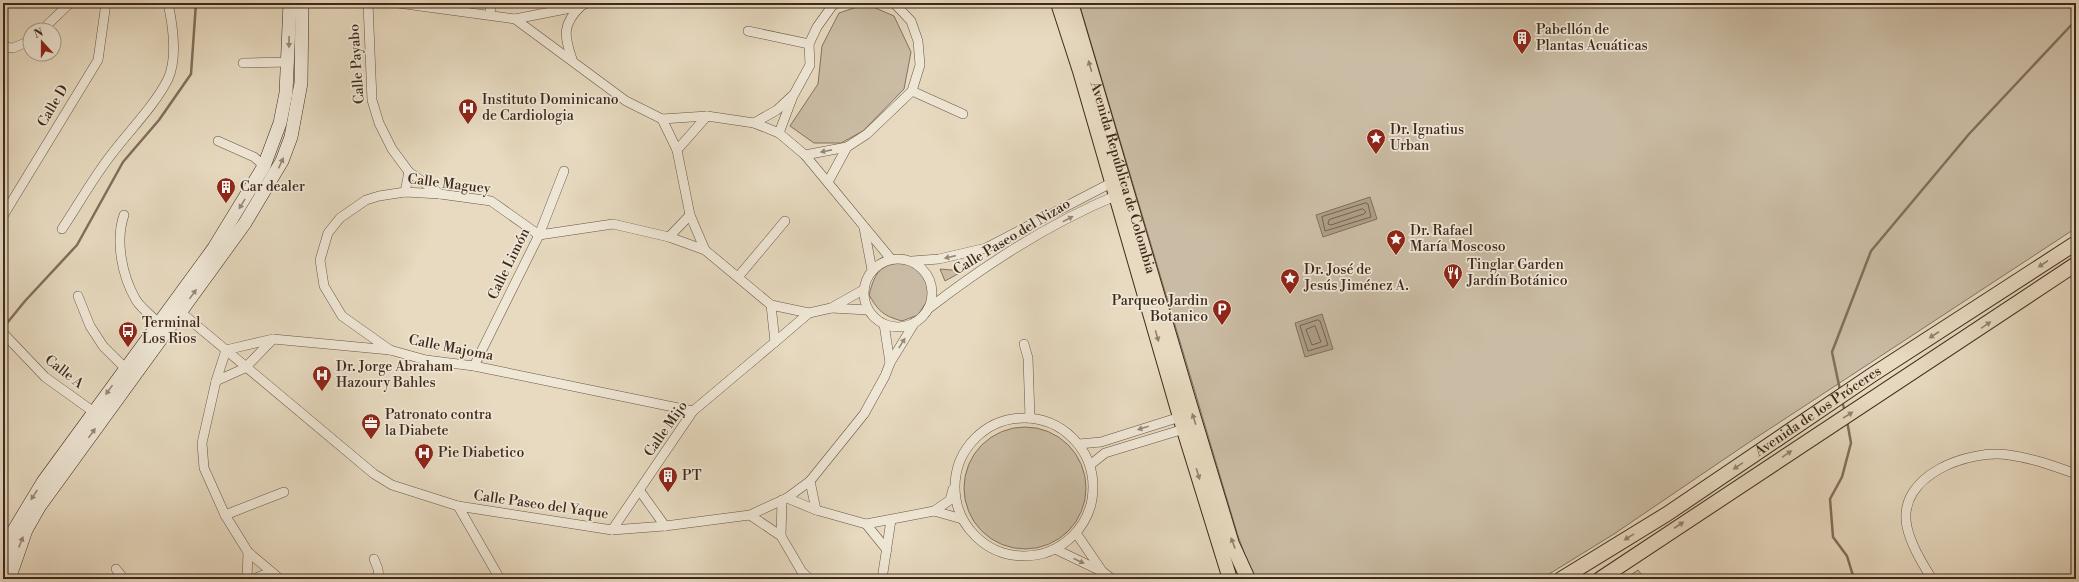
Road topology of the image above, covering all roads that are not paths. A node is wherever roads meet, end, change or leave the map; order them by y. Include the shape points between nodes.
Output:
1 (70, 3) edge
2 (106, 3) edge
3 (168, 3) edge
4 (290, 3) edge
5 (302, 3) edge
6 (368, 3) edge
7 (398, 3) edge
8 (491, 3) edge
9 (837, 3) edge
10 (894, 3) edge
11 (1058, 3) edge
12 (1071, 3) edge
13 (584, 5) edge
14 (490, 14) junction
15 (515, 19) junction
16 (50, 22) edge
17 (748, 31) dead end
18 (22, 44) edge
19 (809, 44) junction
20 (3, 47) edge
21 (572, 59) junction
22 (289, 62) junction
23 (243, 63) dead end
24 (912, 91) junction
25 (793, 96) junction
26 (963, 114) dead end
27 (707, 116) junction
28 (662, 119) junction
29 (754, 123) junction
30 (779, 133) junction
31 (218, 141) dead end
32 (847, 147) junction
33 (677, 150) junction
34 (804, 155) junction
35 (264, 166) junction
36 (564, 171) dead end
37 (409, 172) junction
38 (828, 182) junction
39 (1113, 189) junction
40 (405, 192) junction
41 (440, 194) junction
42 (124, 215) dead end
43 (690, 215) junction
44 (3, 216) edge
45 (785, 221) dead end
46 (864, 227) junction
47 (62, 229) dead end
48 (539, 235) junction
49 (669, 237) junction
50 (2076, 243) edge
51 (705, 250) junction
52 (891, 259) junction
53 (912, 261) junction
54 (2076, 264) edge
55 (872, 270) junction
56 (738, 277) junction
57 (864, 290) junction
58 (78, 296) dead end
59 (771, 305) junction
60 (176, 308) junction
61 (831, 308) junction
62 (928, 309) junction
63 (868, 310) junction
64 (809, 313) junction
65 (158, 322) junction
66 (915, 322) junction
67 (884, 324) junction
68 (3, 333) edge
69 (273, 339) junction
70 (774, 342) junction
71 (1024, 344) dead end
72 (226, 350) junction
73 (390, 350) junction
74 (890, 363) junction
75 (474, 366) junction
76 (125, 368) junction
77 (246, 368) junction
78 (216, 381) junction
79 (693, 411) junction
80 (98, 415) junction
81 (1030, 418) junction
82 (1182, 423) junction
83 (1079, 444) junction
84 (1090, 466) junction
85 (2076, 474) edge
86 (810, 481) junction
87 (954, 485) junction
88 (640, 491) junction
89 (284, 492) dead end
90 (784, 499) junction
91 (458, 506) junction
92 (816, 510) junction
93 (934, 511) junction
94 (225, 515) junction
95 (750, 515) junction
96 (962, 519) junction
97 (891, 520) junction
98 (866, 524) junction
99 (665, 526) junction
100 (612, 530) junction
101 (1076, 533) junction
102 (781, 536) junction
103 (1055, 549) junction
104 (887, 550) junction
105 (248, 552) junction
106 (374, 559) dead end
107 (3, 560) edge
108 (116, 569) dead end
109 (1103, 572) junction
110 (801, 576) edge
111 (278, 578) edge
112 (9, 579) edge
113 (124, 579) edge
114 (247, 579) edge
115 (254, 579) edge
116 (379, 579) edge
117 (500, 579) edge
118 (810, 579) edge
119 (882, 579) edge
120 (1112, 579) edge
121 (1230, 579) edge
122 (1248, 579) edge
123 (1561, 579) edge
124 (1600, 579) edge
125 (1932, 579) edge

1 - 16 street
2 - 44 street, Calle D via 98,60
3 - 47 street via 172,22 173,54 168,78 110,156
4 -> 22 main road
60 -> 5 main road via 245,223 282,162 291,137 301,83
6 - 37 street, Calle Payabo via 372,100 379,123 392,149
7 - 14 street
8 - 14 street
9 - 19 street via 817,27
10 - 24 street via 911,21 918,41 920,64
11 - 39 main road, Avenida República de Colombia
122 -> 12 main road, Avenida República de Colombia via 1232,544
13 - 15 street
13 - 21 street via 571,16 565,35
14 - 15 street
15 - 21 street
17 - 19 street
18 - 20 street via 12,48
19 - 25 street via 810,65
21 - 28 street via 626,101
22 - 23 street
22 - 35 main road via 280,123
24 - 26 street
24 - 32 street via 867,134
25 - 29 street via 777,110
25 - 30 street
27 - 28 street
27 - 29 street
27 - 33 street
28 - 33 street
29 - 30 street
30 - 34 street
31 - 35 street via 254,157
32 -> 34 street
32 - 38 street
33 - 43 street
34 - 38 street
35 -> 60 main road
36 - 48 street, Calle Limón
37 - 40 street
37 - 41 street, Calle Payabo
38 - 46 street
39 -> 53 street, Calle Paseo del Nizao via 986,248 939,260
62 -> 39 street, Calle Paseo del Nizao via 974,274 1094,204
39 -> 82 main road, Avenida República de Colombia
40 - 41 street, Calle Maguey
40 - 73 street, Calle Maguey via 366,200 340,218 328,233 320,260 324,286 342,316
41 - 48 street, Calle Maguey via 491,201
42 - 65 street via 120,228 126,277 136,300
43 - 49 street
43 - 51 street
45 - 56 street
46 - 52 street
46 - 55 street
48 - 49 street via 613,224
48 - 75 street, Calle Limón
49 - 51 street
50 -> 123 main road, Avenida de los Próceres via 1667,514
51 - 56 street
52 - 53 street
52 - 55 street via 880,263
53 - 62 street via 928,277 932,288
124 -> 54 main road, Avenida de los Próceres
55 - 57 street via 866,279
56 - 59 street
57 - 61 street
57 - 63 street
58 - 76 street via 90,326 103,346
59 - 64 street
59 - 70 street
60 - 65 main road
60 - 72 street, Calle Paseo del Yaque
60 - 80 main road
61 - 63 street
61 - 64 street
62 - 66 street
63 - 67 street via 875,319
64 - 70 street
65 - 76 main road
66 - 67 street via 900,326
74 -> 66 street, Calle Paseo del Yaque
67 - 74 street
68 - 80 street, Calle A via 45,377
69 - 72 street, Calle Majoma
69 - 73 street, Calle Majoma
69 - 77 street
70 - 79 street, Calle Mijo
71 - 81 street via 1028,358
72 - 77 street, Calle Paseo del Yaque
72 - 78 street
73 - 75 street, Calle Majoma via 426,360
74 - 86 street, Calle Paseo del Yaque via 864,414
75 - 79 street, Calle Majoma
76 -> 80 main road
77 - 78 street
77 - 91 street, Calle Paseo del Yaque via 374,474 392,485
78 - 94 street via 202,442 204,468
79 - 88 street, Calle Mijo
80 -> 107 main road via 28,505 14,530
112 -> 80 main road via 26,530
81 - 83 street via 1054,425
81 - 87 street via 1014,418 984,430 962,454
82 -> 83 street via 1100,442
82 - 84 street via 1105,453
82 -> 121 main road, Avenida República de Colombia
83 - 84 street
84 - 101 street via 1094,483 1092,501 1086,518
85 - 125 street via 2008,454 1969,457 1936,470 1921,482 1906,513 1907,526 1913,542
86 - 90 street, Calle Paseo del Yaque
86 - 92 street
87 - 93 street via 950,500
87 - 96 street via 956,503
88 - 99 street
88 - 100 street, Calle Mijo
89 - 94 street
90 - 92 street
90 - 95 street, Calle Paseo del Yaque
90 - 102 street
91 - 100 street, Calle Paseo del Yaque
91 - 117 street
92 - 98 street
93 - 96 street
93 - 97 street
94 - 105 street
95 - 99 street, Calle Paseo del Yaque
95 - 102 street
96 - 103 street via 974,536 992,549 1020,556 1034,556
97 - 98 street
97 - 104 street
98 - 104 street
99 - 100 street, Calle Paseo del Yaque
101 - 103 street
101 - 109 street
102 - 110 street
103 -> 109 street
104 - 119 street
105 - 111 street
105 - 114 street
106 - 116 street
108 - 113 street
109 - 120 street
110 - 118 street
111 - 115 street via 263,575

